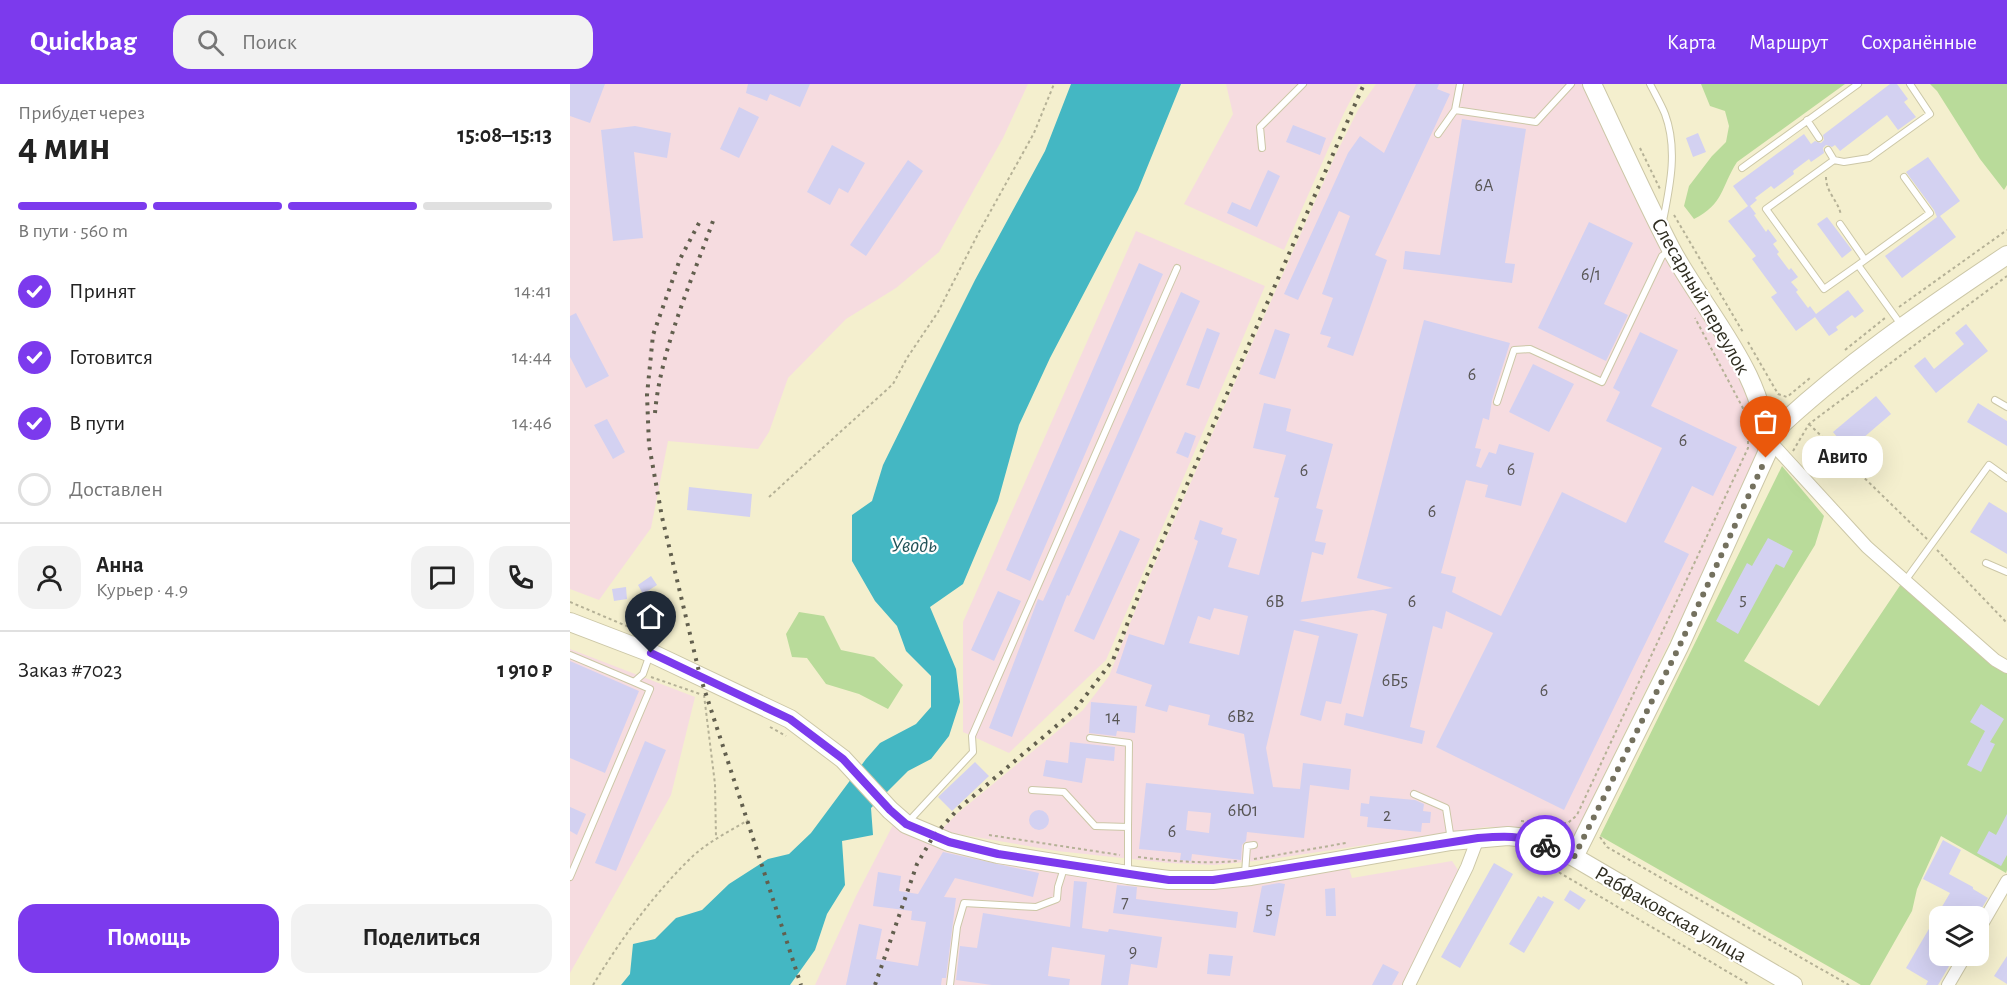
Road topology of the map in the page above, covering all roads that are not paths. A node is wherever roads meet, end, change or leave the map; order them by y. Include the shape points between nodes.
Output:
1 (1303, 84) edge
2 (1460, 84) edge
3 (1571, 84) edge
4 (1592, 84) edge
5 (1650, 84) edge
6 (1858, 84) edge
7 (1910, 84) edge
8 (1455, 110) junction
9 (1807, 120) junction
10 (1438, 134) dead end
11 (1819, 138) dead end
12 (1262, 148) dead end
13 (1828, 150) dead end
14 (1834, 160) junction
15 (1742, 168) dead end
16 (1904, 177) dead end
17 (1840, 224) road end
18 (1661, 227) junction
19 (1672, 250) junction
20 (2007, 255) edge
21 (1866, 260) junction
22 (1858, 265) junction
23 (1177, 268) dead end
24 (1897, 320) junction
25 (1995, 400) dead end
26 (1497, 402) dead end
27 (2007, 407) edge
28 (1767, 438) junction
29 (2007, 478) edge
30 (1986, 563) dead end
31 (2007, 572) edge
32 (1905, 582) junction
33 (570, 622) edge
34 (651, 653) junction
35 (570, 655) edge
36 (2007, 667) edge
37 (634, 682) junction
38 (1090, 738) dead end
39 (1032, 790) dead end
40 (1414, 794) dead end
41 (906, 824) junction
42 (1128, 827) junction
43 (1478, 838) junction
44 (1452, 841) junction
45 (1254, 845) dead end
46 (1574, 857) junction
47 (1066, 865) junction
48 (1245, 868) junction
49 (1128, 875) junction
50 (570, 877) edge
51 (2007, 881) edge
52 (1989, 912) edge
53 (1959, 966) edge
54 (950, 985) edge
55 (1409, 985) edge
56 (1792, 985) edge
57 (1948, 985) edge

1 - 12 lane via 1260,127
2 - 8 lane
3 - 8 lane via 1536,123
4 - 18 main road, Слесарный переулок
5 - 18 lane via 1665,115 1672,146 1672,177
6 - 9 lane
7 - 14 lane via 1930,114 1869,158
8 - 10 lane
9 - 11 lane
9 - 15 lane
13 - 14 lane
14 - 22 lane via 1766,209 1824,289
16 - 21 lane via 1930,213
17 - 21 lane
18 - 19 main road, Слесарный переулок
19 - 26 lane via 1662,256 1602,382 1530,350 1514,350
19 - 28 main road, Слесарный переулок via 1748,378 1762,411
20 - 24 main road
21 - 22 lane
22 - 24 lane
23 - 41 lane via 972,736 973,752
24 - 28 main road
25 - 27 lane
28 - 32 street, Слесарный переулок via 1838,520
28 - 46 main road via 1766,458 1684,637
29 - 32 lane via 1989,465
30 - 31 lane
32 - 36 street, Слесарный переулок
33 - 34 main road, Рабфаковская улица
34 - 37 lane via 643,674
34 - 41 main road, Рабфаковская улица via 790,719 843,759
35 - 37 lane
37 - 50 lane via 651,689
38 - 42 lane via 1129,743
39 - 42 lane via 1064,792 1095,826
40 - 44 lane via 1446,808
41 - 47 main road, Рабфаковская улица via 949,842
42 - 49 lane
43 - 44 main road, Рабфаковская улица
43 - 46 main road, Рабфаковская улица via 1527,838
43 - 55 street
44 - 48 main road, Рабфаковская улица
45 - 48 lane via 1247,846
46 - 56 main road, Рабфаковская улица
47 - 49 main road, Рабфаковская улица
47 - 54 lane via 1057,899 1036,907 964,903
48 - 49 main road, Рабфаковская улица via 1213,880
51 - 52 street
53 - 57 street

